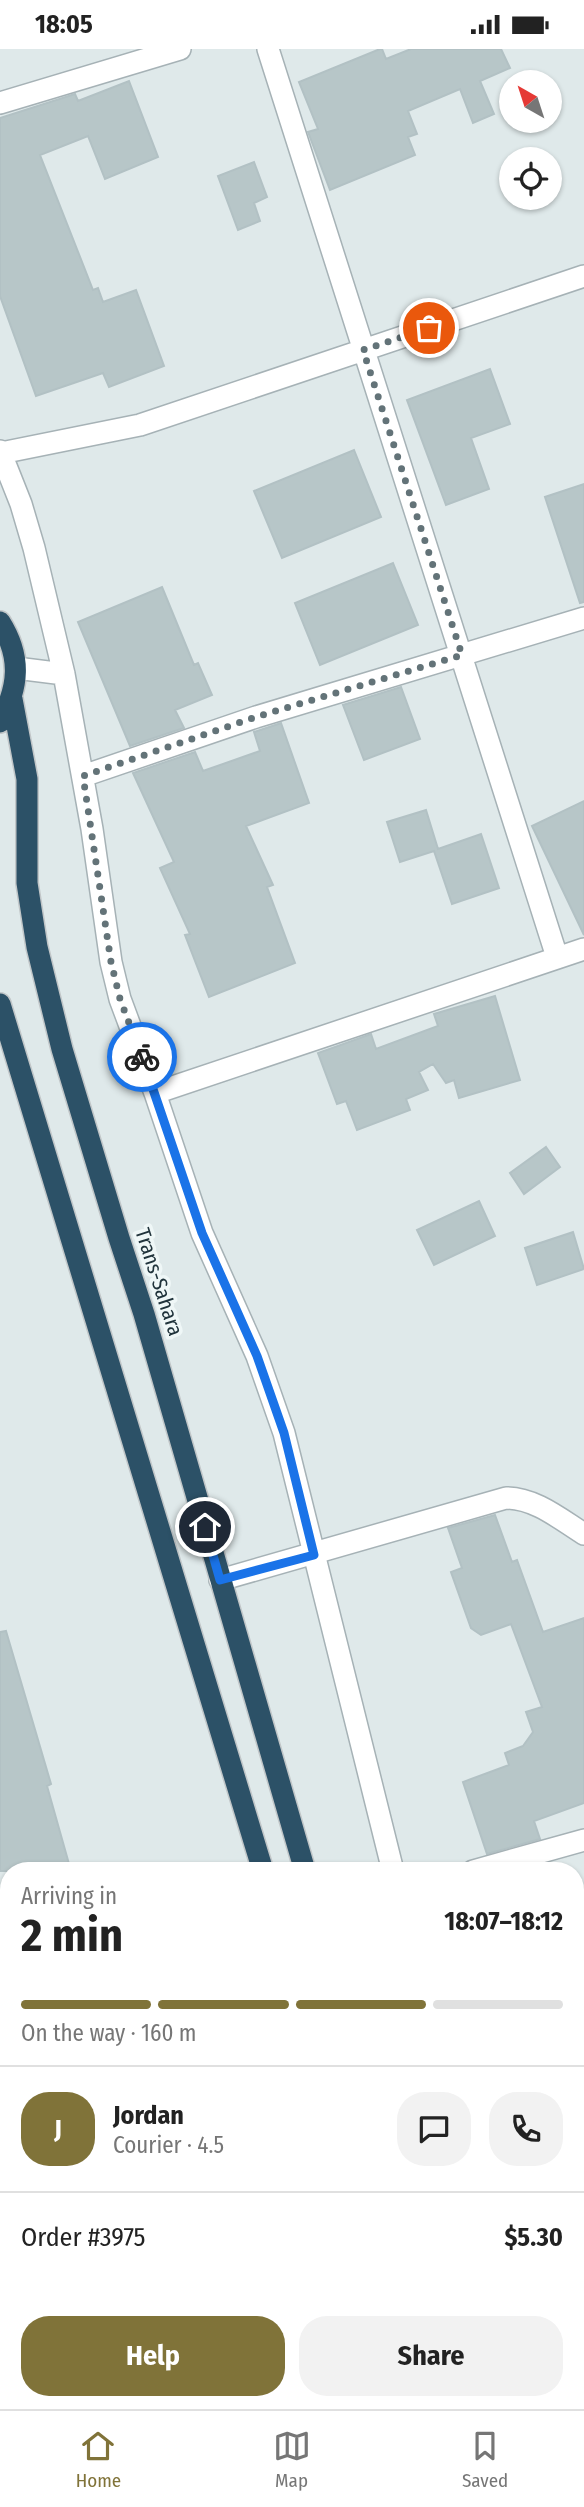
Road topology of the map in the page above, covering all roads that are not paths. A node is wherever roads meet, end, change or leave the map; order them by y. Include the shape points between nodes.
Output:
1 (180, 49) edge
2 (268, 49) edge
3 (0, 103) edge
4 (584, 277) edge
5 (363, 350) junction
6 (0, 452) edge
7 (584, 618) edge
8 (0, 622) edge
9 (462, 655) junction
10 (16, 668) junction
11 (64, 674) junction
12 (12, 699) junction
13 (0, 722) edge
14 (83, 776) junction
15 (584, 949) edge
16 (557, 957) junction
17 (0, 1004) edge
18 (155, 1093) junction
19 (584, 1534) edge
20 (314, 1555) junction
21 (220, 1580) junction
22 (584, 1840) edge
23 (260, 1862) edge
24 (303, 1862) edge
25 (391, 1862) edge
26 (505, 1862) edge

1 - 3 street
2 - 5 street
4 - 5 street
5 - 6 street via 140,425
5 - 9 street
6 - 11 street via 34,548
7 - 9 street
8 - 10 highway via 9,637
9 - 14 street via 256,717
9 - 16 street
10 - 11 street
10 - 12 highway
11 - 14 street
12 - 13 highway
12 - 21 highway, Trans-Sahara via 27,779 27,883 40,960 62,1049
14 - 18 street via 114,974
15 - 16 street
16 - 18 street
17 - 23 highway
18 - 20 street via 202,1233 257,1356 284,1433
19 - 20 street via 542,1508 520,1498 506,1498
20 - 21 street
20 - 25 street
21 - 24 highway, Trans-Sahara
22 - 26 street

